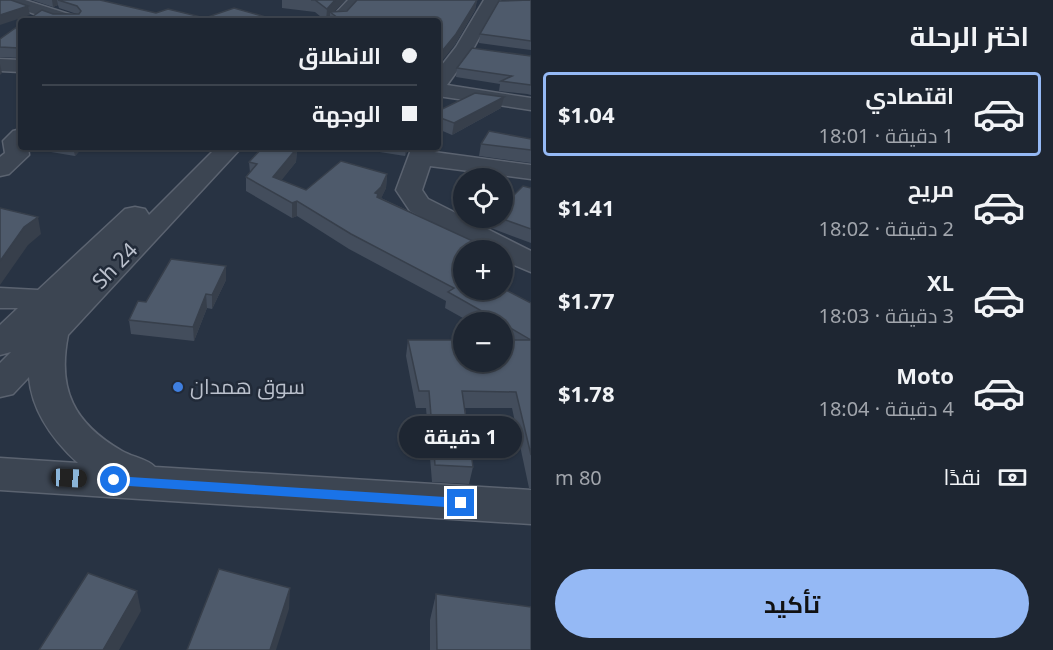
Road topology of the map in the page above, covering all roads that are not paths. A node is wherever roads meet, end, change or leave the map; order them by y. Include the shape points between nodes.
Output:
1 (9, 0) edge
2 (357, 0) edge
3 (372, 0) edge
4 (492, 0) edge
5 (39, 12) junction
6 (17, 18) edge
7 (61, 18) edge
8 (339, 18) edge
9 (355, 18) edge
10 (464, 49) junction
11 (487, 52) edge
12 (0, 65) edge
13 (18, 66) edge
14 (442, 93) edge
15 (531, 104) edge
16 (12, 141) edge
17 (206, 150) edge
18 (227, 150) edge
19 (422, 152) edge
20 (0, 169) edge
21 (531, 172) edge
22 (531, 263) edge
23 (0, 298) edge
24 (48, 315) junction
25 (0, 344) edge
26 (0, 385) edge
27 (0, 474) edge
28 (160, 483) junction
29 (531, 507) edge

1 - 5 street
2 - 8 street
3 - 9 street
4 - 10 street
5 - 6 street
5 - 7 street
10 - 11 street
10 - 14 street
12 - 13 street
14 - 15 street
16 - 20 street via 17,155
17 - 24 street, Sh 24
18 - 24 street, Sh 24
19 - 21 street
19 - 22 street via 409,190 419,205
23 - 24 street
24 - 25 street, Sh 24
24 - 26 street, Sh 24
24 - 28 street via 46,387 65,426 104,459
27 - 28 street
28 - 29 street

